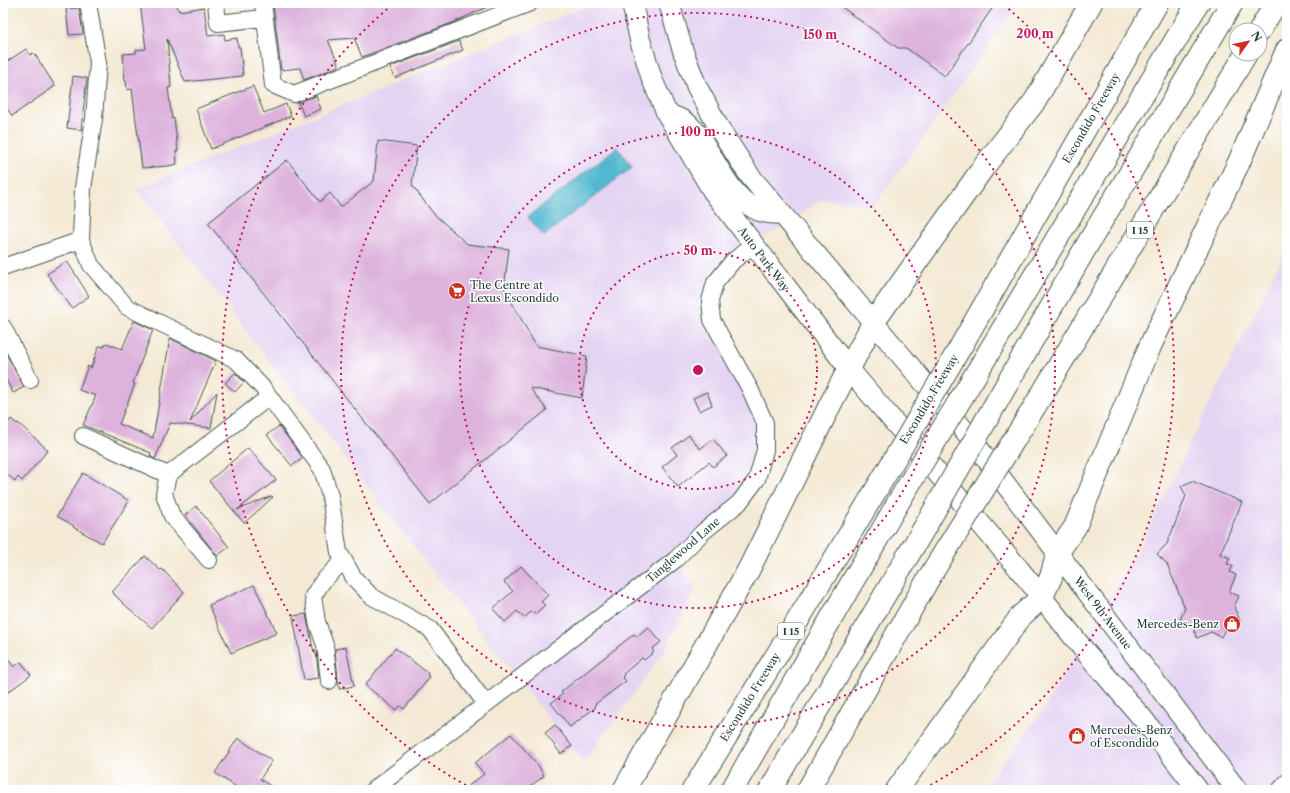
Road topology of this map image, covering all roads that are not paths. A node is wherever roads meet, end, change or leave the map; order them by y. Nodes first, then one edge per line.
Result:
1 (88, 3) edge
2 (216, 3) edge
3 (530, 3) edge
4 (632, 3) edge
5 (669, 3) edge
6 (1091, 3) edge
7 (1157, 3) edge
8 (1198, 3) edge
9 (1232, 3) edge
10 (1276, 3) edge
11 (264, 10) edge
12 (1265, 22) edge
13 (1287, 50) edge
14 (1241, 62) edge
15 (667, 114) junction
16 (782, 214) junction
17 (81, 240) junction
18 (753, 245) junction
19 (3, 266) edge
20 (874, 323) junction
21 (3, 327) edge
22 (849, 369) junction
23 (30, 380) dead end
24 (269, 397) junction
25 (83, 436) dead end
26 (168, 475) junction
27 (1058, 552) junction
28 (209, 560) dead end
29 (344, 560) junction
30 (1042, 597) junction
31 (329, 681) dead end
32 (486, 704) junction
33 (1287, 782) edge
34 (373, 790) edge
35 (624, 790) edge
36 (693, 790) edge
37 (732, 790) edge
38 (770, 790) edge
39 (808, 790) edge
40 (897, 790) edge
41 (1198, 790) edge
42 (1237, 790) edge
43 (1280, 790) edge

1 - 17 street
2 - 11 street
3 - 11 street
4 - 15 main road, Auto Park Way
5 - 16 main road
6 - 20 highway
7 - 36 highway, Escondido Freeway / I 15, bridge
8 - 37 highway, bridge
9 - 38 highway, bridge
10 - 12 highway
13 - 27 highway
14 - 39 highway, I 15, bridge
15 - 16 main road
15 - 18 main road, Auto Park Way
16 - 20 main road
17 - 19 street
17 - 24 street
18 - 22 main road, Auto Park Way
18 - 32 street, Tanglewood Lane
20 - 22 highway
20 - 27 main road, West 9th Avenue
21 - 23 street
22 - 30 main road, Auto Park Way
22 - 35 highway
24 - 26 street
24 - 29 street
25 - 26 street
26 - 28 street
27 - 30 highway
27 - 42 main road, West 9th Avenue
29 - 31 street
29 - 32 street
30 - 40 highway
30 - 41 main road
32 - 34 street, Tanglewood Lane
33 - 43 street

